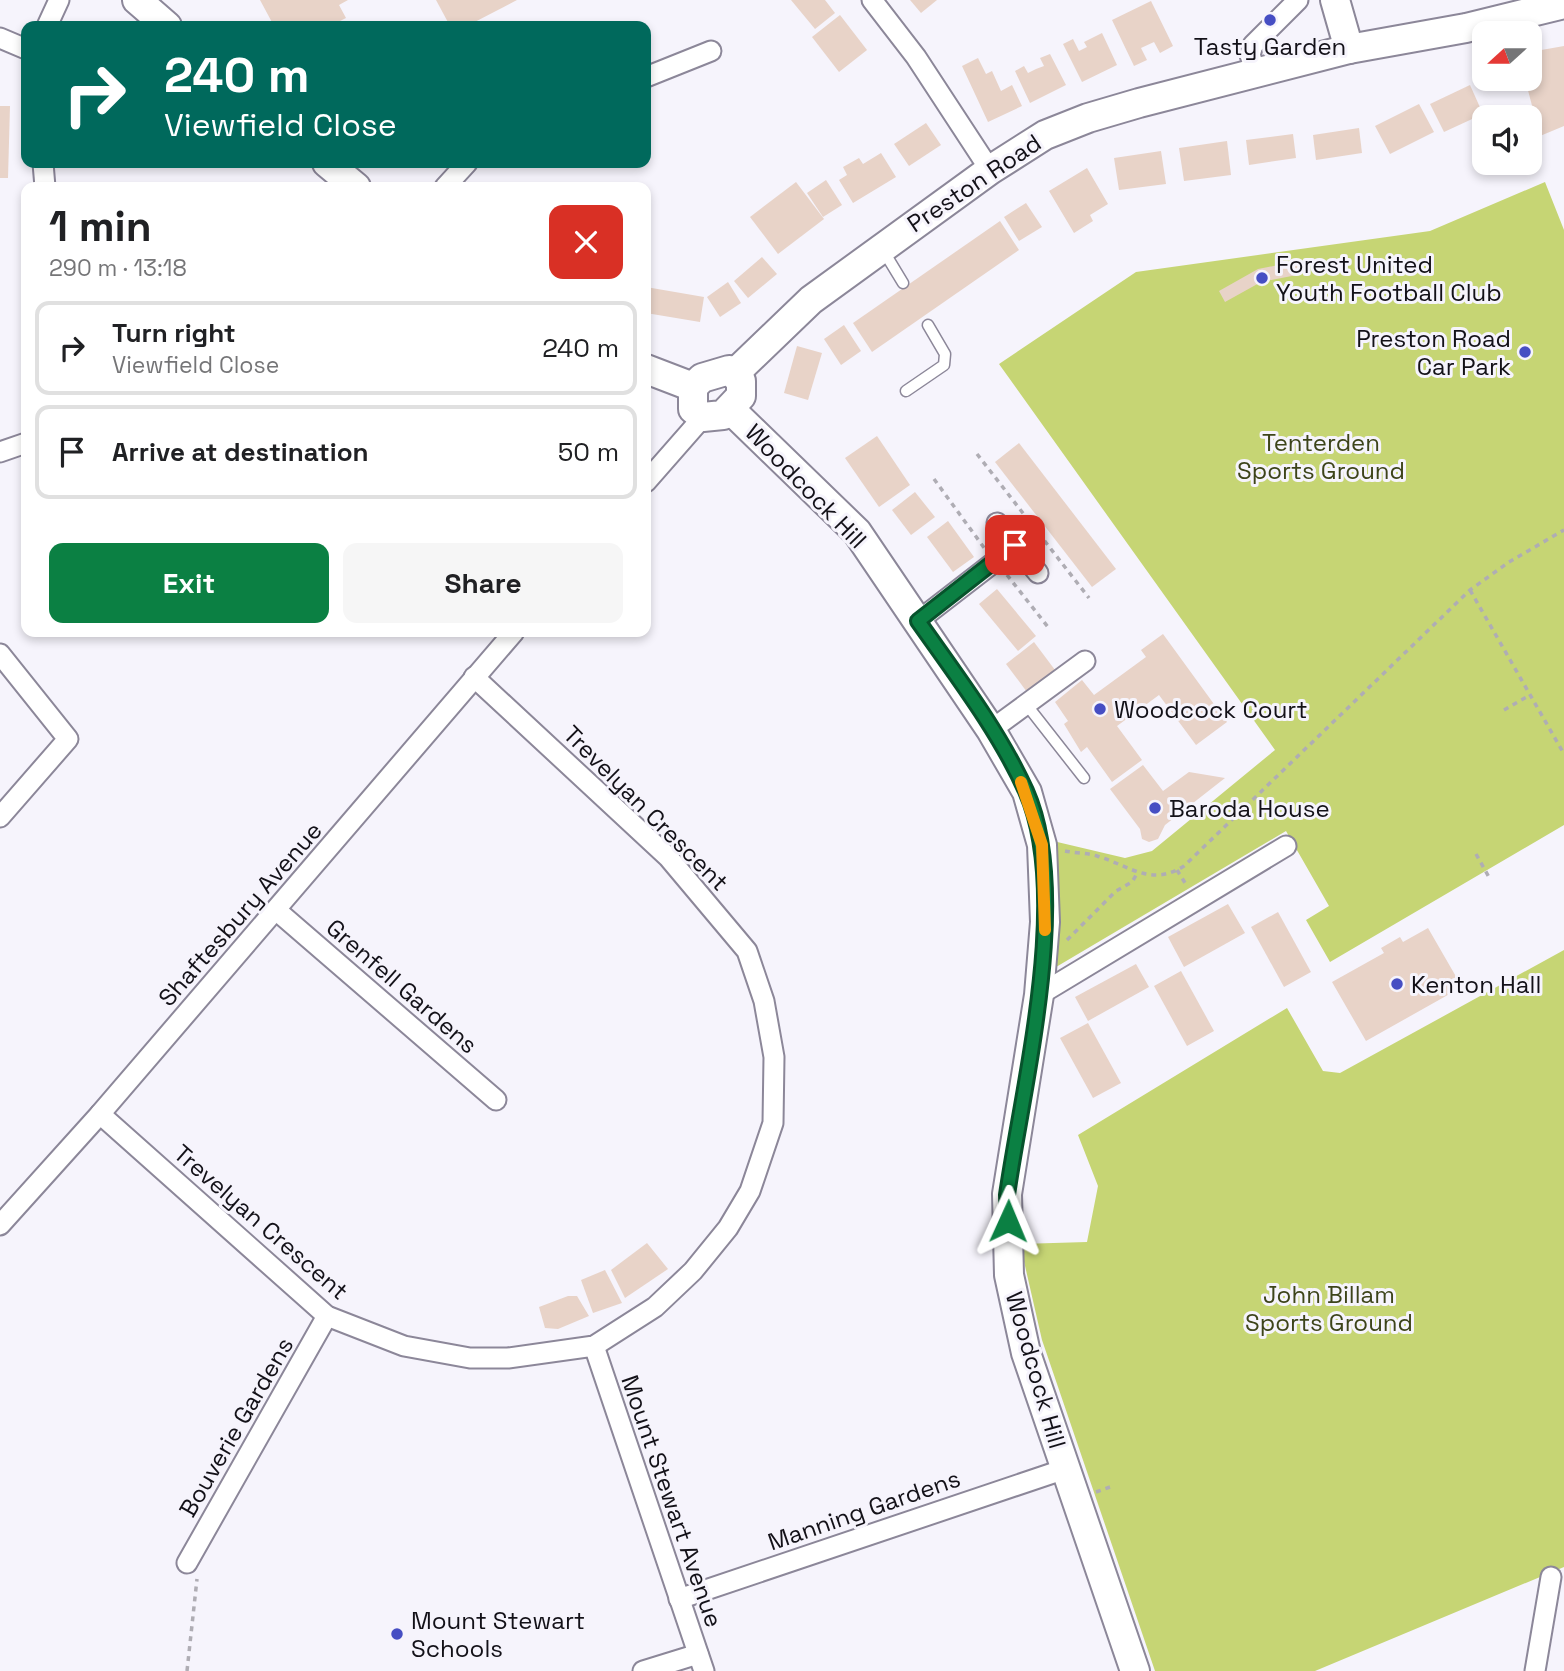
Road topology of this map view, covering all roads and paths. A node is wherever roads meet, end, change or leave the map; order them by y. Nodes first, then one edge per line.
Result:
1 (59, 0) edge
2 (137, 0) edge
3 (872, 0) edge
4 (1298, 0) edge
5 (1329, 2) edge
6 (1564, 4) edge
7 (49, 21) edge
8 (161, 21) edge
9 (0, 38) edge
10 (21, 47) edge
11 (1349, 50) junction
12 (710, 51) dead end
13 (651, 75) edge
14 (1257, 75) junction
15 (333, 168) edge
16 (462, 168) edge
17 (990, 170) junction
18 (350, 182) edge
19 (450, 182) edge
20 (881, 246) junction
21 (904, 284) dead end
22 (928, 325) dead end
23 (651, 371) edge
24 (735, 373) junction
25 (693, 387) junction
26 (906, 391) dead end
27 (731, 410) junction
28 (703, 417) junction
29 (21, 445) edge
30 (0, 452) edge
31 (977, 454) dead end
32 (651, 476) edge
33 (934, 479) dead end
34 (997, 523) dead end
35 (1564, 530) edge
36 (1015, 545) junction
37 (989, 555) dead end
38 (1002, 569) dead end
39 (1038, 573) dead end
40 (1470, 590) junction
41 (1089, 598) dead end
42 (918, 621) junction
43 (1048, 627) dead end
44 (510, 637) edge
45 (0, 654) edge
46 (1085, 661) dead end
47 (474, 677) junction
48 (1530, 695) junction
49 (1026, 704) junction
50 (1504, 710) dead end
51 (991, 730) junction
52 (1564, 754) edge
53 (1084, 778) dead end
54 (0, 817) edge
55 (1042, 845) junction
56 (1286, 846) dead end
57 (1476, 854) dead end
58 (1138, 872) junction
59 (1490, 878) dead end
60 (276, 910) junction
61 (1044, 955) junction
62 (1038, 995) junction
63 (496, 1100) dead end
64 (100, 1114) junction
65 (0, 1225) edge
66 (327, 1316) junction
67 (594, 1346) junction
68 (1065, 1468) junction
69 (187, 1563) joint
70 (1551, 1577) dead end
71 (680, 1598) junction
72 (701, 1662) edge
73 (187, 1671) edge
74 (643, 1671) edge
75 (1135, 1671) edge
76 (1535, 1671) edge

1 - 7 street
2 - 8 street
3 - 17 street
4 - 14 street
5 - 11 street
6 - 11 street, Preston Road
9 - 10 street
11 - 14 street, Preston Road
12 - 13 street
14 - 17 street, Preston Road
15 - 18 street
16 - 19 street
17 - 20 street, Preston Road
20 - 21 lane
20 - 24 street, Preston Road
22 - 26 lane
23 - 25 street
24 - 25 street
24 - 27 street
25 - 28 street
27 - 28 street
27 - 42 street, Woodcock Hill
28 - 32 street
29 - 30 street
31 - 41 path
33 - 37 path
34 - 36 street
35 - 40 path
36 - 39 street
36 - 42 street
38 - 43 path
40 - 48 path
40 - 58 path
42 - 51 street, Woodcock Hill
44 - 47 street, Shaftesbury Avenue
45 - 54 street
46 - 49 street
47 - 60 street, Shaftesbury Avenue
47 - 67 street, Trevelyan Crescent
48 - 50 path
48 - 52 path
49 - 51 street
49 - 53 lane
51 - 55 street, Woodcock Hill
55 - 58 path
55 - 61 street, Woodcock Hill
56 - 62 street
57 - 59 path
58 - 61 path
60 - 63 street, Grenfell Gardens
60 - 64 street, Shaftesbury Avenue
61 - 62 street, Woodcock Hill
62 - 68 street, Woodcock Hill
64 - 65 street, Shaftesbury Avenue
64 - 66 street, Trevelyan Crescent
66 - 67 street, Trevelyan Crescent
66 - 69 street, Bouverie Gardens
67 - 71 street, Mount Stewart Avenue
68 - 71 street, Manning Gardens
68 - 75 street, Woodcock Hill
69 - 73 path
70 - 76 street
71 - 72 street, Mount Stewart Avenue
72 - 74 street

